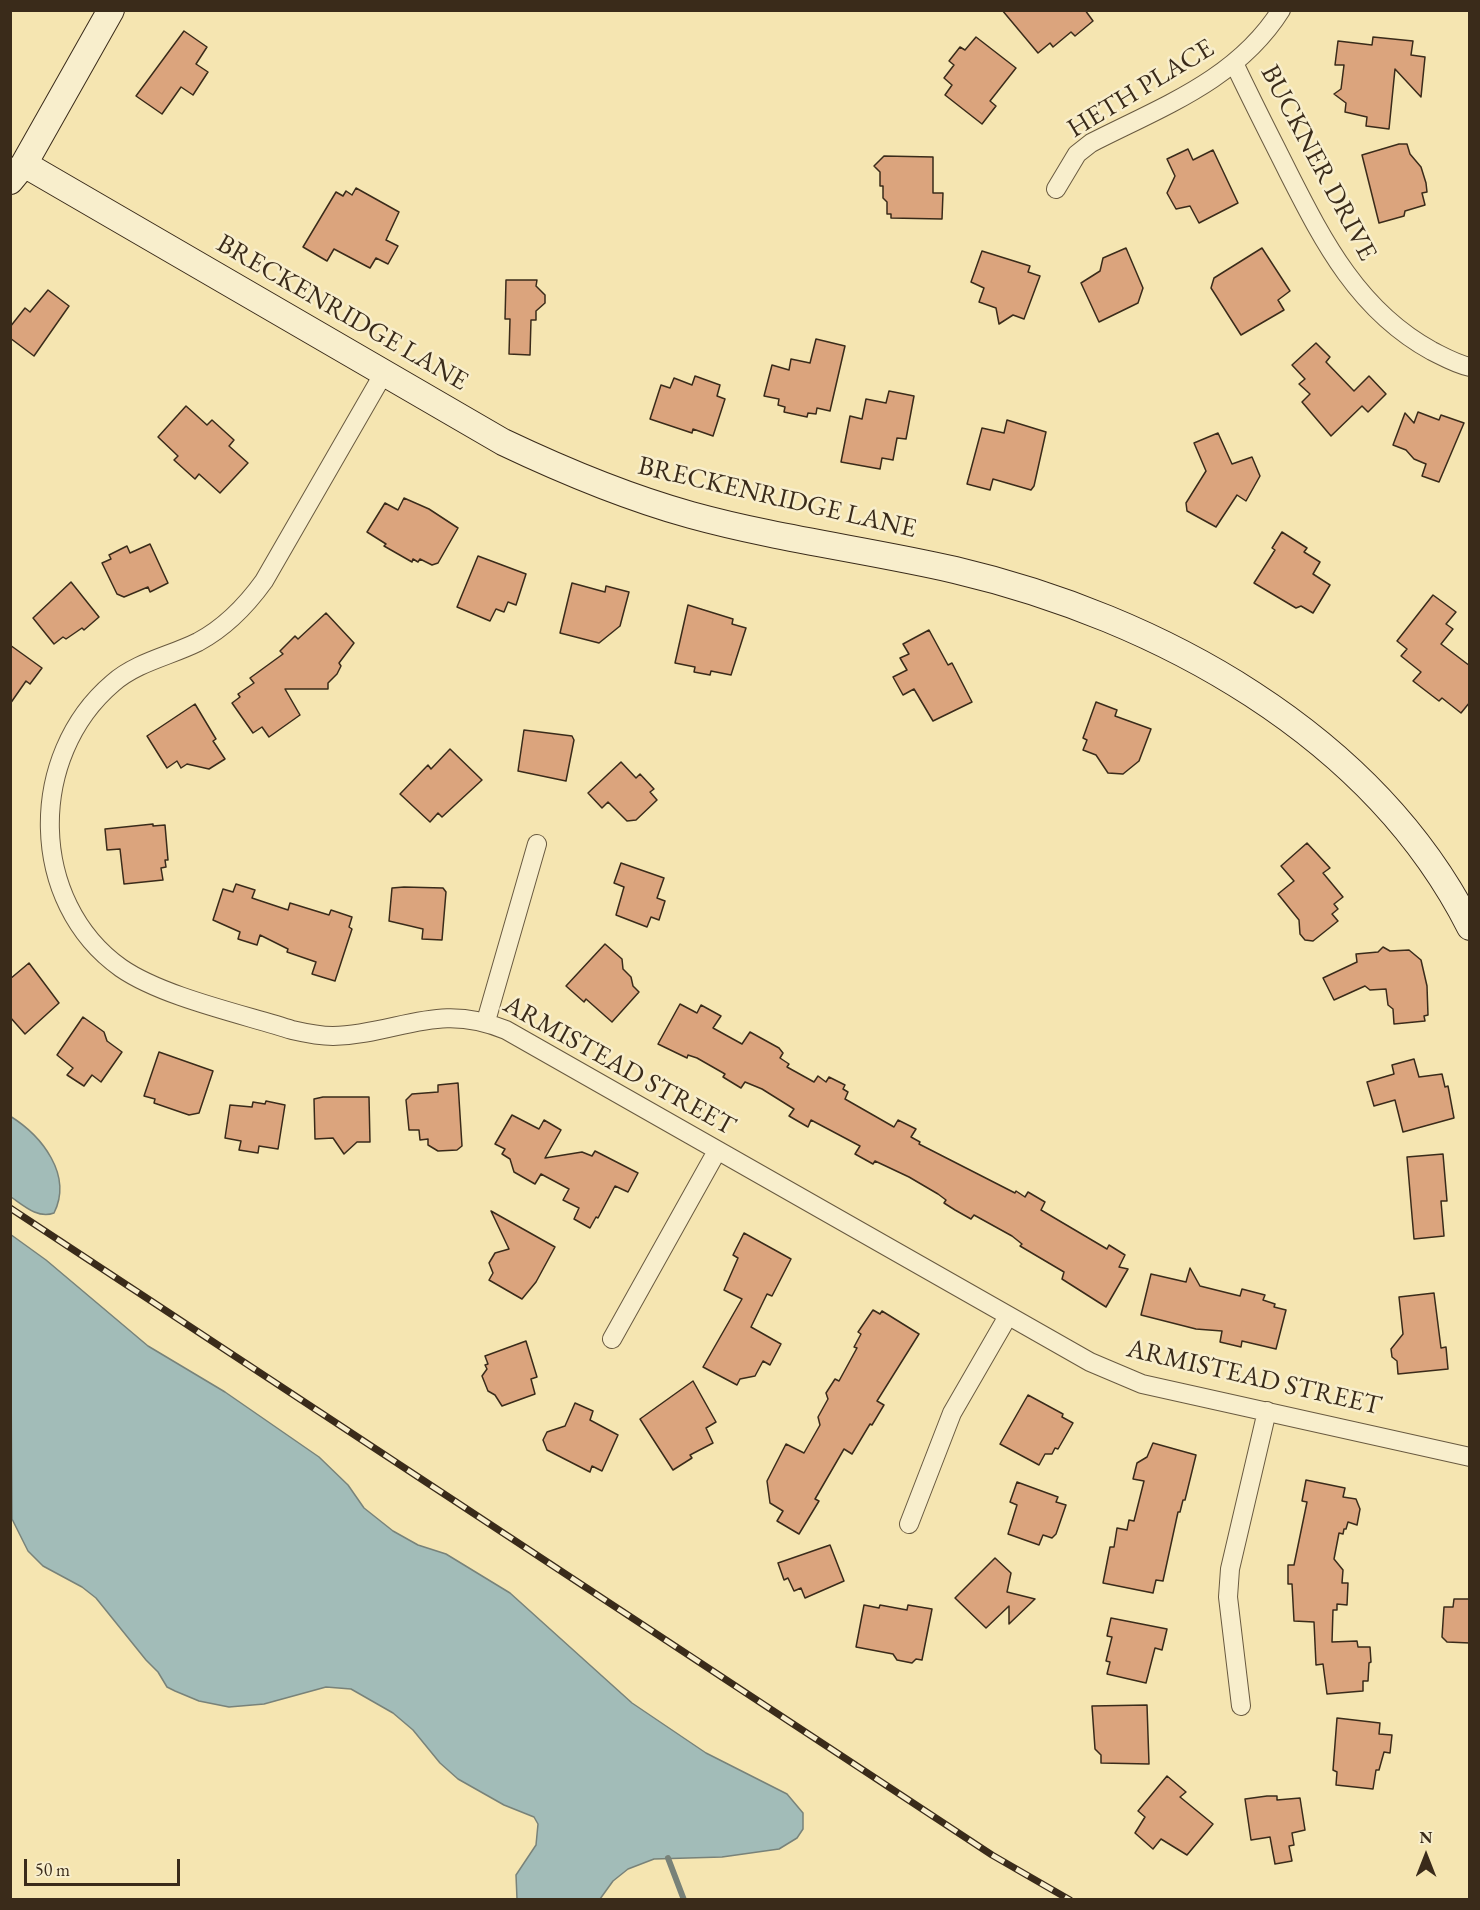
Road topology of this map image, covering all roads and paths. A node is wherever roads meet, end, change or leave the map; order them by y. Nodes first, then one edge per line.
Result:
1 (1281, 10) edge
2 (105, 12) edge
3 (1235, 65) junction
4 (17, 172) edge
5 (1056, 189) dead end
6 (1470, 367) edge
7 (385, 371) junction
8 (537, 844) dead end
9 (1470, 927) edge
10 (486, 1021) junction
11 (717, 1151) junction
12 (1008, 1316) junction
13 (612, 1339) dead end
14 (1267, 1411) junction
15 (1470, 1457) edge
16 (909, 1524) dead end
17 (1240, 1706) dead end

1 - 3 street, HETH PLACE
2 - 4 street
3 - 5 street, HETH PLACE
3 - 6 street, BUCKNER DRIVE
4 - 7 street, BRECKENRIDGE LANE
7 - 9 street, BRECKENRIDGE LANE
7 - 10 street, ARMISTEAD STREET
8 - 10 street
10 - 11 street, ARMISTEAD STREET
11 - 12 street, ARMISTEAD STREET
11 - 13 street
12 - 14 street, ARMISTEAD STREET
12 - 16 street
14 - 15 street, ARMISTEAD STREET
14 - 17 street

